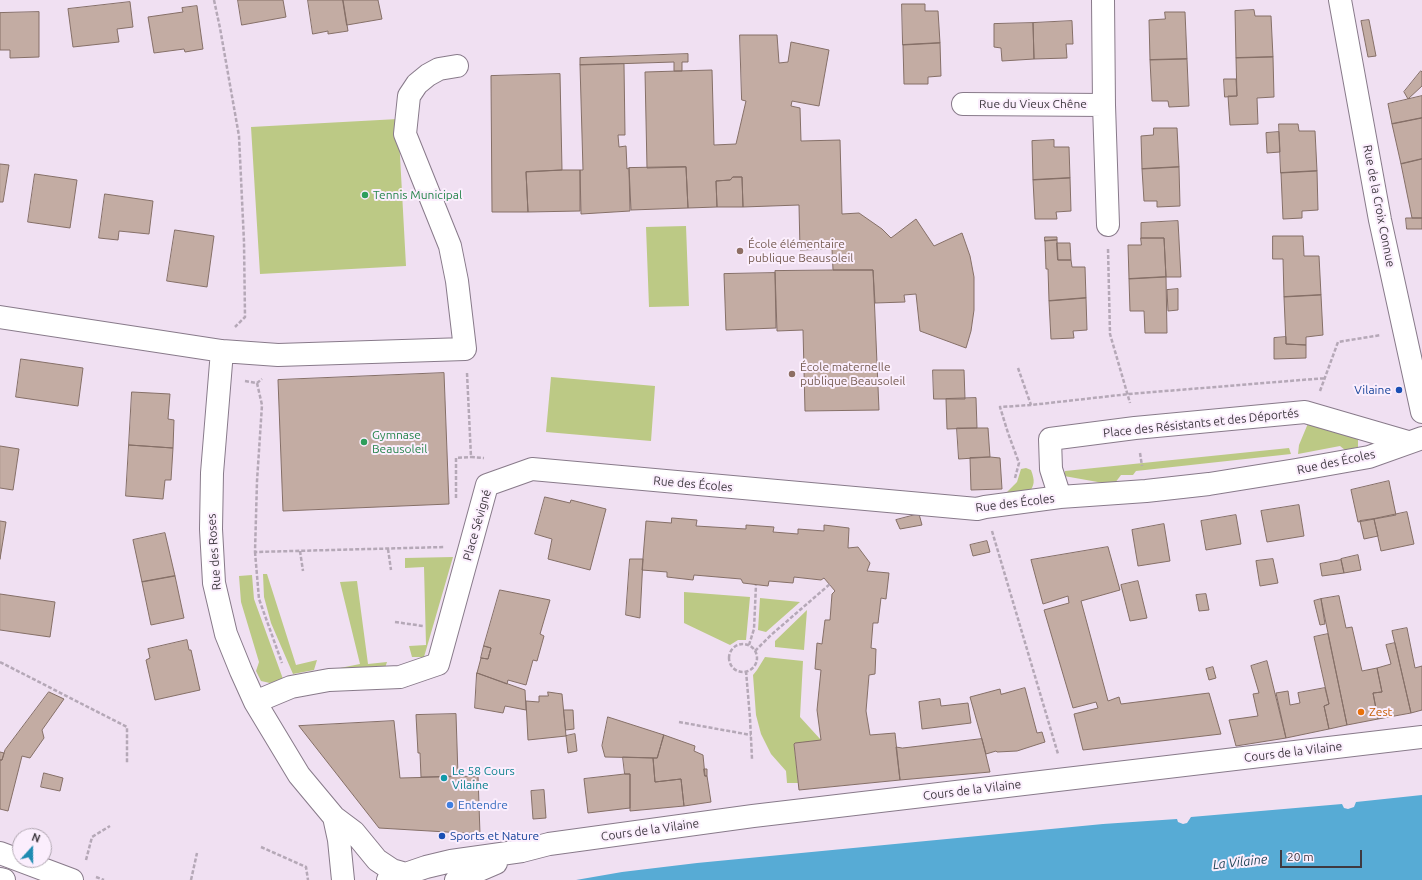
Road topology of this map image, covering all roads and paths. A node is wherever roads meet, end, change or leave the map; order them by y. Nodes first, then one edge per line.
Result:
1 (214, 0) edge
2 (1103, 0) edge
3 (1340, 0) edge
4 (457, 66) dead end
5 (963, 104) dead end
6 (1104, 105) junction
7 (1108, 224) joint
8 (0, 317) edge
9 (245, 317) dead end
10 (1110, 334) dead end
11 (1385, 334) dead end
12 (465, 349) junction
13 (222, 351) junction
14 (1018, 368) dead end
15 (257, 384) dead end
16 (1031, 405) dead end
17 (1422, 412) edge
18 (1311, 414) junction
19 (1415, 440) edge
20 (471, 457) junction
21 (485, 458) dead end
22 (532, 469) joint
23 (1060, 497) junction
24 (456, 502) dead end
25 (449, 547) dead end
26 (388, 549) junction
27 (300, 551) junction
28 (255, 552) junction
29 (391, 570) dead end
30 (303, 571) dead end
31 (756, 584) dead end
32 (830, 584) dead end
33 (749, 645) junction
34 (755, 651) junction
35 (0, 662) edge
36 (746, 672) junction
37 (291, 687) junction
38 (255, 702) junction
39 (679, 722) dead end
40 (752, 735) junction
41 (1422, 736) edge
42 (752, 759) dead end
43 (127, 763) dead end
44 (334, 817) junction
45 (110, 826) dead end
46 (261, 847) dead end
47 (522, 851) junction
48 (0, 854) edge
49 (197, 854) dead end
50 (376, 870) edge
51 (82, 873) edge
52 (397, 877) edge
53 (0, 879) edge
54 (4, 880) edge
55 (104, 880) edge
56 (191, 880) edge
57 (308, 880) edge
58 (343, 880) edge
59 (456, 880) edge

1 - 9 path
2 - 6 street, Rue du Vieux Chêne
3 - 17 street, Rue de la Croix Connue
4 - 12 street
5 - 6 street, Rue du Vieux Chêne
6 - 7 street, Rue du Vieux Chêne
7 - 10 path
8 - 13 street
11 - 18 path
12 - 13 street
12 - 20 path
13 - 38 street, Rue des Roses
14 - 16 path
15 - 28 path
18 - 19 street, Place des Résistants et des Déportés
18 - 23 street, Place des Résistants et des Déportés
19 - 23 street, Rue des Écoles
20 - 21 path
20 - 24 path
22 - 23 street, Rue des Écoles
22 - 37 street, Place Sévigné
25 - 26 path
26 - 27 path
26 - 29 path
27 - 28 path
27 - 30 path
28 - 37 path
31 - 33 path
32 - 34 path
33 - 34 path
33 - 36 path
34 - 36 path
35 - 43 path
36 - 40 path
37 - 38 street, Place Sévigné
38 - 44 street, Rue des Roses
39 - 40 path
40 - 42 path
41 - 47 street, Cours de la Vilaine
44 - 50 street, Rue des Roses
44 - 58 street, Rue des Roses
45 - 51 path
46 - 57 path
47 - 52 street, Cours de la Vilaine
47 - 59 street, Cours de la Vilaine
48 - 51 street
49 - 56 path
50 - 52 street, Rue des Roses
51 - 55 path
53 - 54 street

